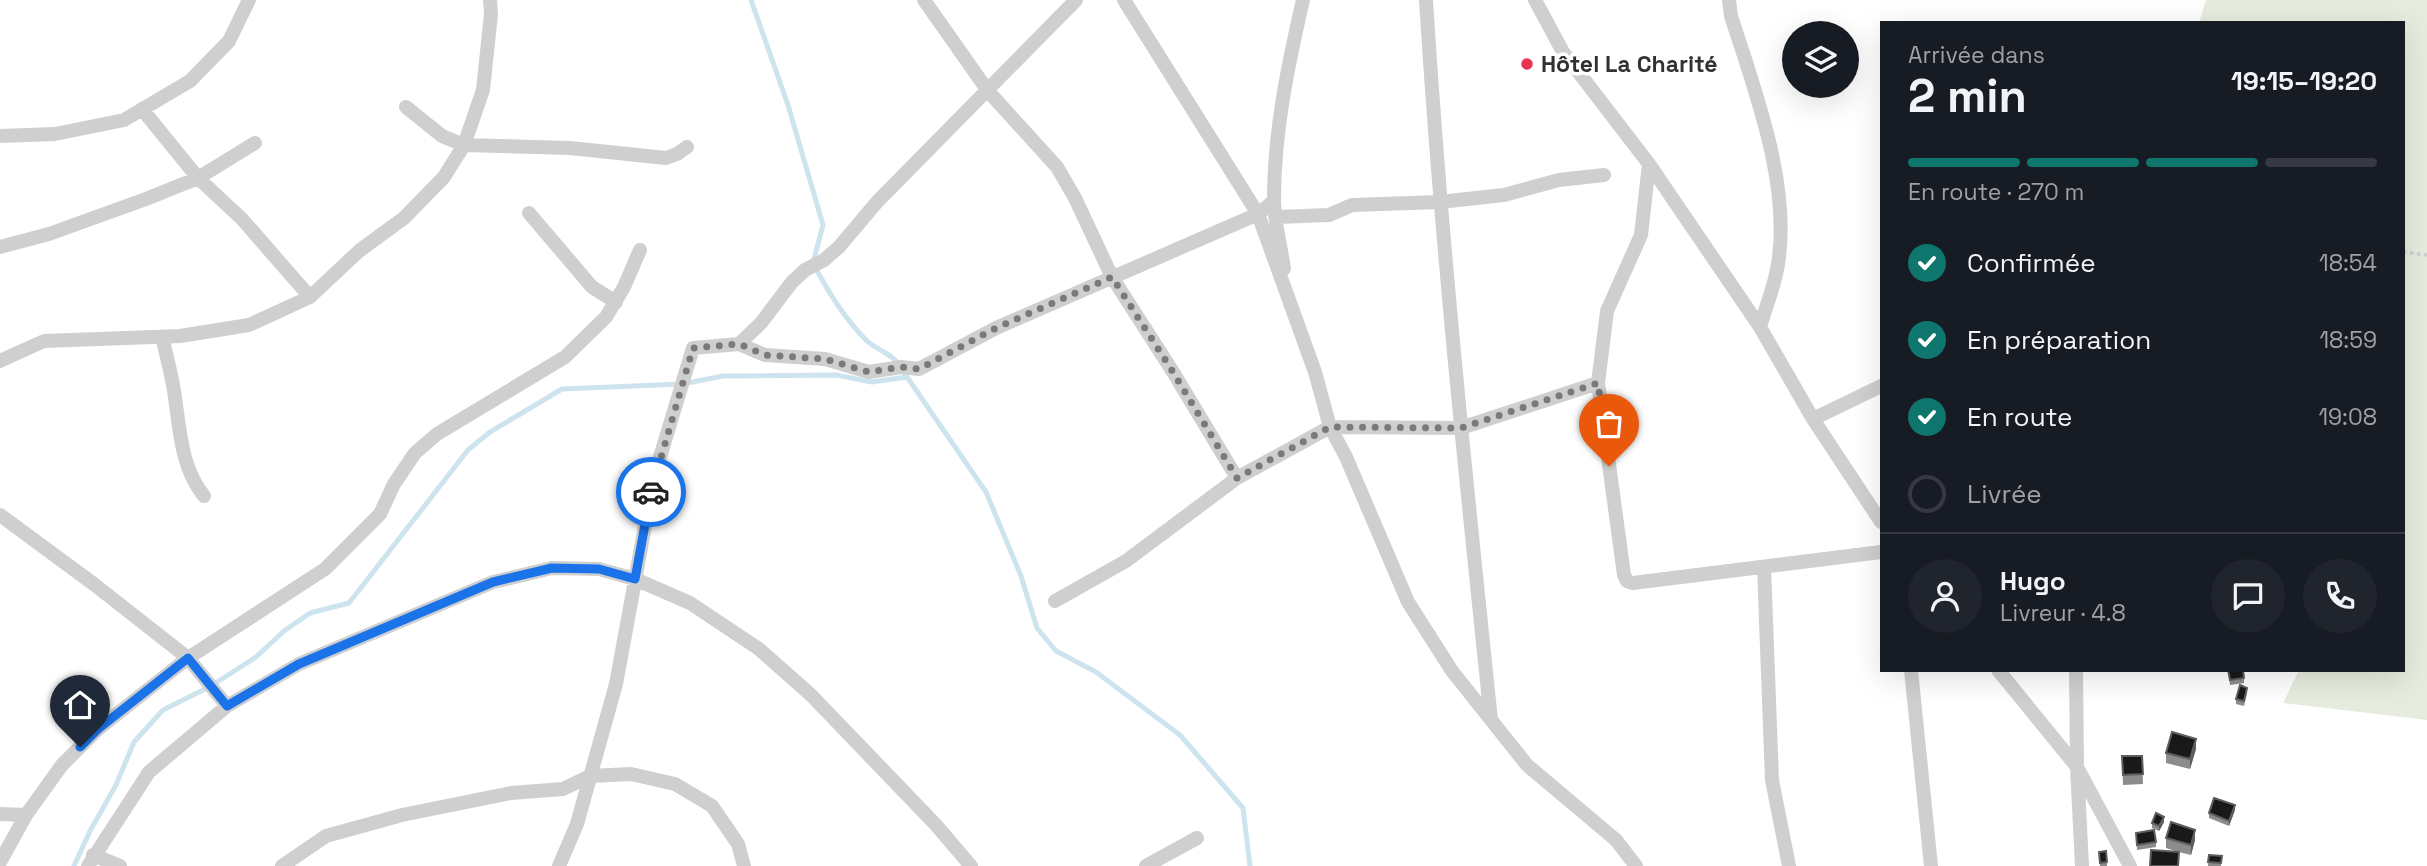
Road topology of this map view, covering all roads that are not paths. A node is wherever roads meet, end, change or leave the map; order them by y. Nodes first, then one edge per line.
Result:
1 (249, 0) edge
2 (490, 0) edge
3 (924, 0) edge
4 (1076, 0) edge
5 (1124, 0) edge
6 (1426, 0) edge
7 (1535, 0) edge
8 (1729, 0) edge
9 (1300, 3) edge
10 (988, 91) junction
11 (407, 107) dead end
12 (142, 110) junction
13 (0, 136) edge
14 (255, 143) dead end
15 (464, 145) junction
16 (687, 147) dead end
17 (1649, 164) junction
18 (1604, 175) dead end
19 (198, 178) junction
20 (1274, 201) junction
21 (1440, 202) junction
22 (529, 213) dead end
23 (1258, 214) junction
24 (1277, 217) junction
25 (0, 247) edge
26 (640, 250) dead end
27 (1112, 277) junction
28 (1287, 295) junction
29 (310, 297) junction
30 (616, 302) junction
31 (1760, 327) junction
32 (162, 337) junction
33 (739, 344) junction
34 (0, 361) edge
35 (1598, 383) junction
36 (1880, 386) edge
37 (1813, 419) junction
38 (1330, 427) junction
39 (1461, 428) junction
40 (1237, 478) junction
41 (204, 496) dead end
42 (0, 515) edge
43 (1880, 520) edge
44 (1880, 552) edge
45 (1764, 568) junction
46 (635, 579) junction
47 (1055, 601) dead end
48 (188, 658) junction
49 (1911, 672) edge
50 (2000, 672) edge
51 (2076, 672) edge
52 (227, 706) junction
53 (1491, 721) junction
54 (2077, 767) junction
55 (590, 776) junction
56 (0, 814) edge
57 (26, 815) junction
58 (1197, 838) dead end
59 (91, 860) edge
60 (0, 862) edge
61 (120, 866) edge
62 (282, 866) edge
63 (559, 866) edge
64 (744, 866) edge
65 (971, 866) edge
66 (1146, 866) edge
67 (1636, 866) edge
68 (1789, 866) edge
69 (1931, 866) edge
70 (2082, 866) edge
71 (2130, 866) edge

1 - 12 street
2 - 15 street
3 - 10 street
4 - 10 street
5 - 23 street
6 - 21 street
7 - 17 street
8 - 31 street
9 - 20 street
10 - 27 street
10 - 33 street
11 - 15 street
12 - 13 street
12 - 19 street
14 - 19 street
15 - 16 street
15 - 29 street
17 - 31 street
17 - 35 street
18 - 21 street
19 - 25 street
19 - 29 street
20 - 23 street
20 - 24 street
21 - 24 street
21 - 39 street
22 - 30 street
23 - 27 street
23 - 28 street
24 - 28 street
26 - 30 street
27 - 33 street
27 - 40 street
28 - 38 street
29 - 32 street
30 - 48 street
31 - 37 street
32 - 34 street
32 - 41 street
33 - 46 street
35 - 39 street
35 - 45 street
36 - 37 street
37 - 43 street
38 - 39 street
38 - 40 street
38 - 53 street
39 - 53 street
40 - 47 street
42 - 48 street
44 - 45 street
45 - 68 street
46 - 52 street
46 - 55 street
46 - 65 street
48 - 52 street
48 - 57 street
49 - 69 street
50 - 54 street
51 - 54 street
52 - 59 street
53 - 67 street
54 - 70 street
54 - 71 street
55 - 62 street
55 - 63 street
55 - 64 street
56 - 57 street
57 - 60 street
58 - 66 street
59 - 61 street

